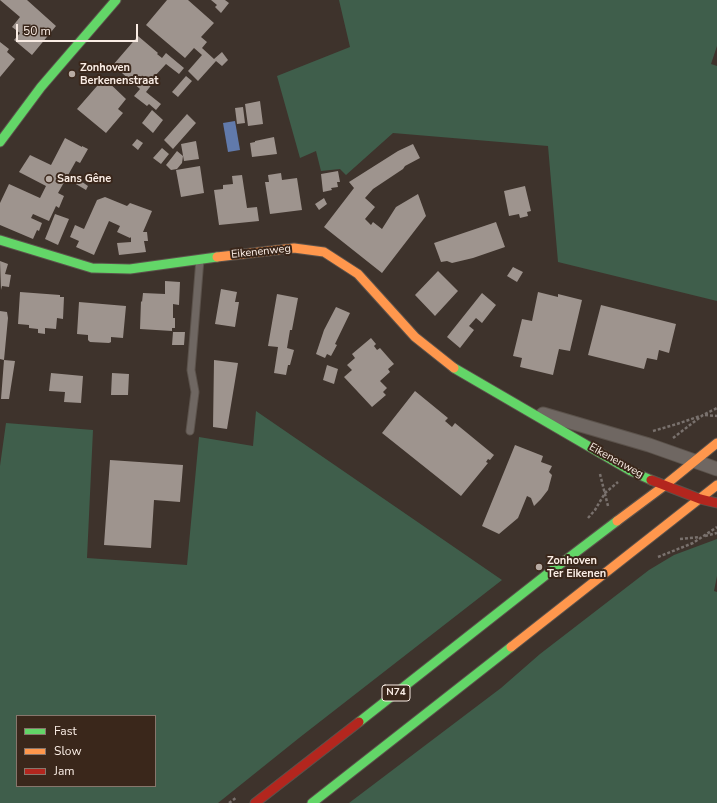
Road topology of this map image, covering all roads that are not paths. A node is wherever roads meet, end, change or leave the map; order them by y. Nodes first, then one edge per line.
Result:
1 (116, 0) edge
2 (0, 142) edge
3 (0, 240) edge
4 (200, 259) junction
5 (520, 407) junction
6 (190, 431) dead end
7 (717, 443) edge
8 (693, 461) junction
9 (717, 469) edge
10 (664, 486) junction
11 (717, 486) edge
12 (700, 499) junction
13 (717, 503) edge
14 (255, 803) edge
15 (312, 803) edge

1 - 2 main road
3 - 4 main road, Eikenenweg
4 - 5 main road, Eikenenweg
4 - 6 lane
5 - 8 street, Eikenenweg
5 - 10 main road, Eikenenweg
7 - 8 main road, N74
8 - 9 street, Eikenenweg
8 - 10 main road, N74
10 - 12 main road, Eikenenweg
10 - 14 main road, N74
11 - 12 main road
12 - 13 main road, Eikenenweg
12 - 15 main road

